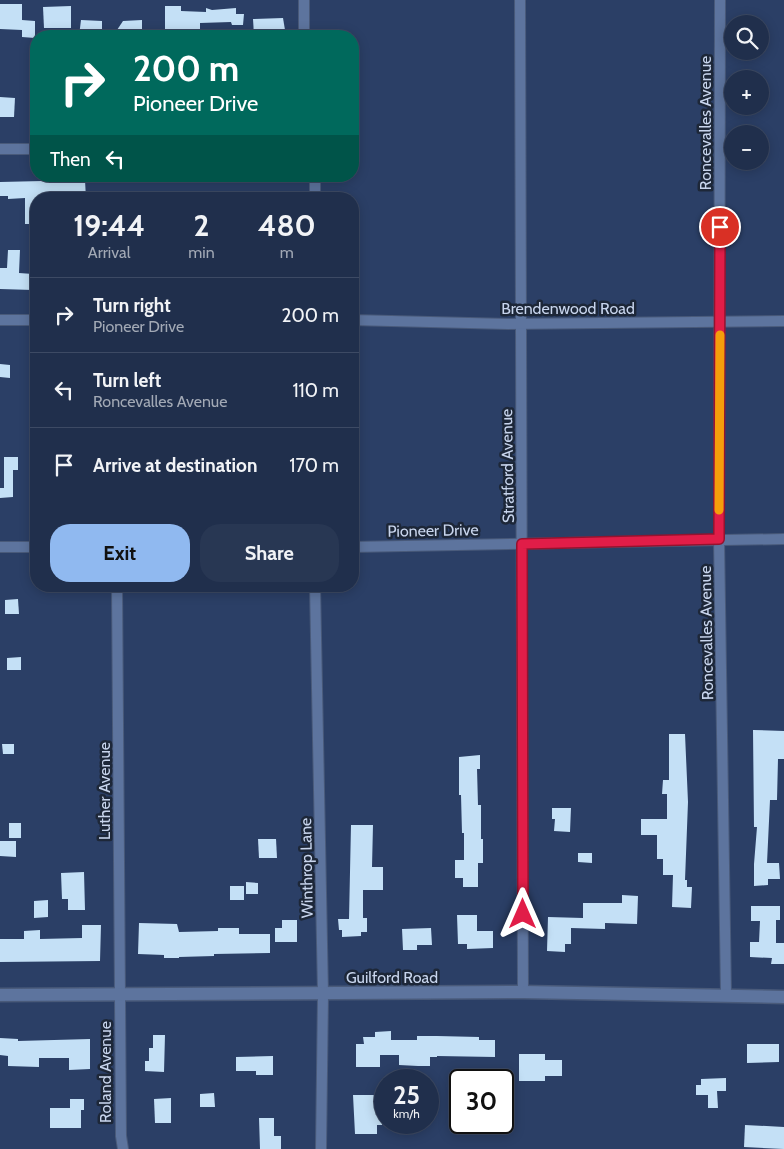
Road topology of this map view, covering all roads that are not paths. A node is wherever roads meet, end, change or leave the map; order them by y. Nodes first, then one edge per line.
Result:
1 (304, 0) edge
2 (520, 0) edge
3 (720, 0) edge
4 (304, 30) edge
5 (30, 148) edge
6 (0, 149) edge
7 (0, 320) edge
8 (30, 320) edge
9 (359, 320) edge
10 (784, 321) edge
11 (720, 322) junction
12 (520, 324) junction
13 (784, 538) edge
14 (719, 539) junction
15 (522, 544) junction
16 (0, 547) edge
17 (30, 547) edge
18 (359, 547) edge
19 (117, 592) edge
20 (316, 592) edge
21 (523, 992) junction
22 (323, 994) junction
23 (0, 995) edge
24 (120, 995) junction
25 (726, 995) junction
26 (784, 997) edge
27 (123, 1149) edge
28 (321, 1149) edge

1 - 4 street
2 - 12 street, Stratford Avenue
3 - 11 street, Roncevalles Avenue
5 - 6 street
7 - 8 street
9 - 12 street, Brendenwood Road
10 - 11 street, Brendenwood Road
11 - 12 street, Brendenwood Road
11 - 14 street, Roncevalles Avenue
12 - 15 street, Stratford Avenue
13 - 14 street, Pioneer Drive
14 - 15 street, Pioneer Drive
14 - 25 street, Roncevalles Avenue
15 - 18 street, Pioneer Drive
15 - 21 street, Stratford Avenue
16 - 17 street
19 - 24 street, Luther Avenue
20 - 22 street, Winthrop Lane
21 - 22 street, Guilford Road
21 - 25 street, Guilford Road
22 - 24 street, Guilford Road
22 - 28 street, Winthrop Lane
23 - 24 street, Guilford Road
24 - 27 street, Roland Avenue
25 - 26 street, Guilford Road

